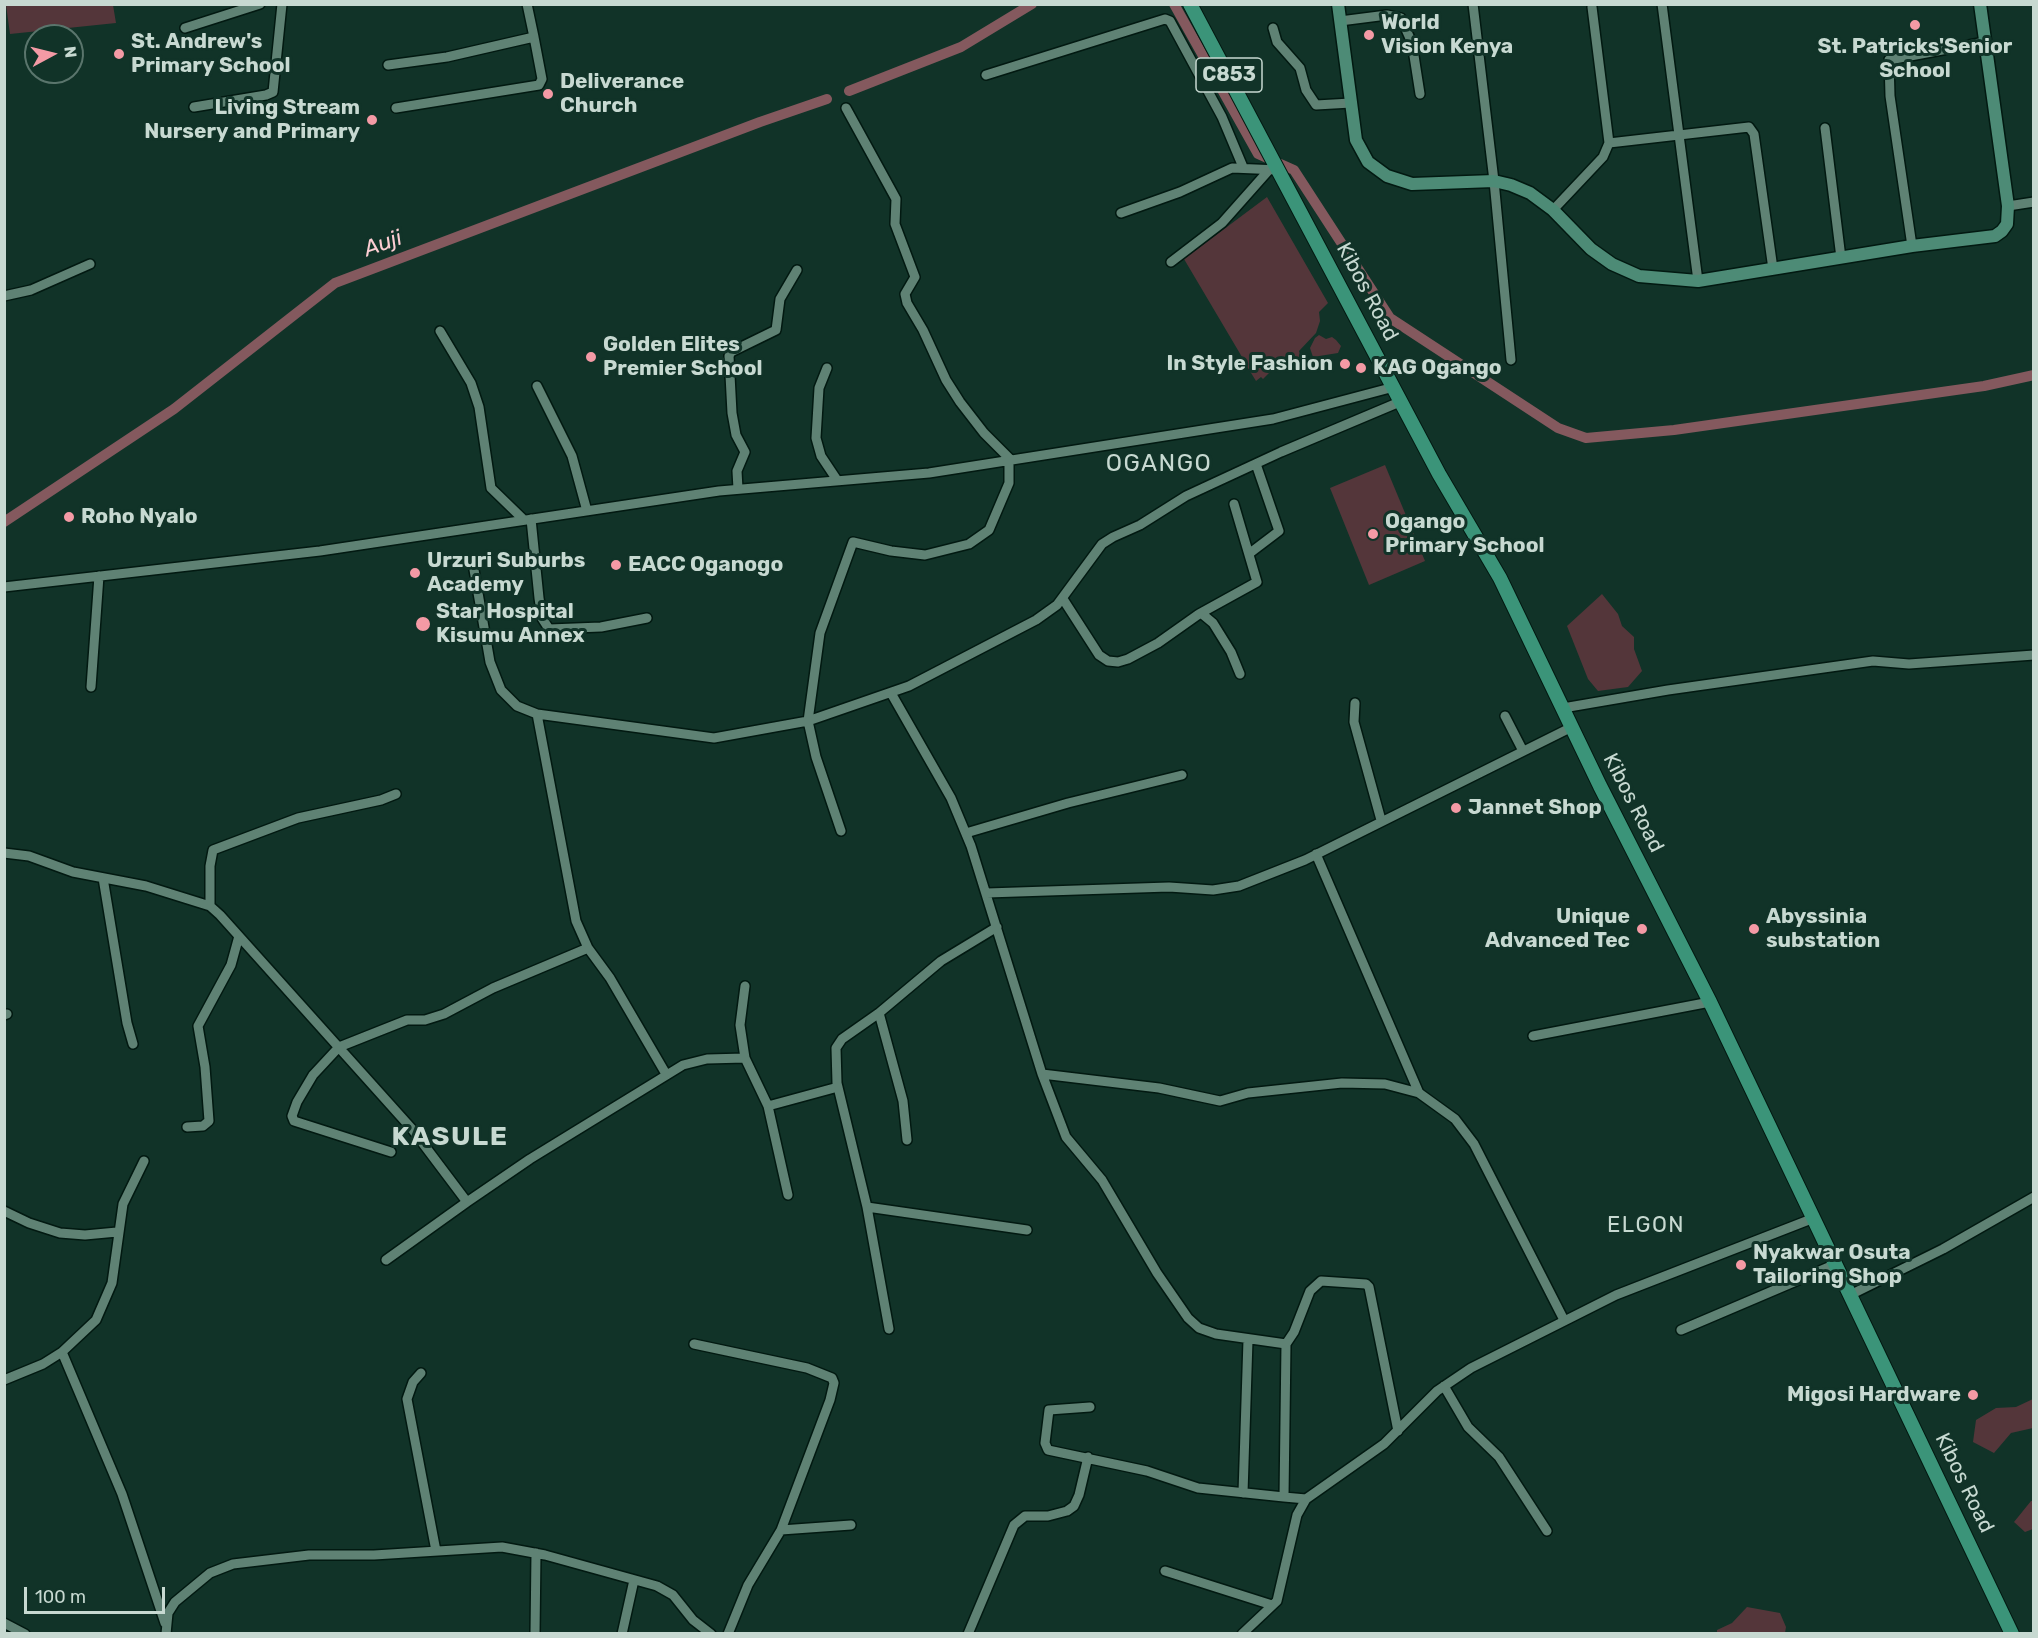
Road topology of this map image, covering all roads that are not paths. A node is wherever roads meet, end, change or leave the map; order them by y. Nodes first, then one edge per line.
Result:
1 (260, 4) edge
2 (282, 4) edge
3 (527, 4) edge
4 (1190, 4) edge
5 (1338, 4) edge
6 (1473, 4) edge
7 (1662, 4) edge
8 (1980, 4) edge
9 (1592, 7) dead end
10 (1340, 21) junction
11 (185, 28) dead end
12 (1273, 28) dead end
13 (534, 37) junction
14 (1985, 42) junction
15 (388, 65) dead end
16 (986, 75) dead end
17 (1420, 94) dead end
18 (1351, 103) junction
19 (194, 107) dead end
20 (396, 108) dead end
21 (846, 108) dead end
22 (1825, 128) dead end
23 (1679, 134) junction
24 (1609, 143) junction
25 (1243, 167) junction
26 (1276, 170) junction
27 (1494, 181) junction
28 (2034, 202) edge
29 (2008, 206) junction
30 (1553, 210) junction
31 (1121, 213) dead end
32 (1912, 246) junction
33 (1841, 258) junction
34 (1171, 262) dead end
35 (90, 264) dead end
36 (1773, 269) junction
37 (797, 270) dead end
38 (1698, 281) junction
39 (4, 296) edge
40 (440, 331) dead end
41 (1511, 360) dead end
42 (826, 368) dead end
43 (537, 386) dead end
44 (1394, 387) junction
45 (1402, 402) junction
46 (1009, 458) junction
47 (1256, 464) junction
48 (837, 480) junction
49 (738, 489) junction
50 (1234, 504) dead end
51 (587, 511) junction
52 (528, 519) junction
53 (1250, 553) junction
54 (473, 564) dead end
55 (99, 576) junction
56 (4, 587) edge
57 (1063, 599) junction
58 (1201, 613) junction
59 (647, 618) dead end
60 (2034, 655) edge
61 (1240, 674) dead end
62 (91, 687) dead end
63 (891, 693) junction
64 (1355, 704) dead end
65 (1563, 708) junction
66 (537, 714) junction
67 (1505, 716) dead end
68 (808, 721) junction
69 (1572, 727) junction
70 (1523, 751) junction
71 (1182, 775) dead end
72 (396, 794) dead end
73 (1381, 820) junction
74 (842, 831) dead end
75 (966, 833) junction
76 (4, 853) edge
77 (1316, 854) junction
78 (103, 878) junction
79 (987, 893) junction
80 (210, 906) junction
81 (997, 927) junction
82 (239, 936) junction
83 (588, 948) junction
84 (745, 987) dead end
85 (1710, 1002) junction
86 (879, 1013) junction
87 (1533, 1036) dead end
88 (133, 1044) dead end
89 (339, 1047) junction
90 (745, 1058) junction
91 (666, 1074) junction
92 (1042, 1074) junction
93 (838, 1087) junction
94 (1419, 1093) junction
95 (768, 1106) junction
96 (187, 1127) dead end
97 (907, 1140) dead end
98 (391, 1152) dead end
99 (144, 1161) dead end
100 (788, 1195) dead end
101 (2034, 1197) edge
102 (467, 1202) junction
103 (2034, 1204) edge
104 (2021, 1206) junction
105 (867, 1207) junction
106 (4, 1211) edge
107 (1814, 1218) junction
108 (1027, 1230) dead end
109 (117, 1232) junction
110 (386, 1260) dead end
111 (1836, 1264) junction
112 (1850, 1295) junction
113 (1564, 1320) junction
114 (889, 1329) dead end
115 (1681, 1330) dead end
116 (1248, 1340) junction
117 (694, 1344) dead end
118 (1286, 1344) junction
119 (62, 1353) junction
120 (421, 1373) dead end
121 (4, 1380) edge
122 (1444, 1386) junction
123 (1090, 1407) dead end
124 (1398, 1431) junction
125 (1088, 1457) junction
126 (1243, 1493) junction
127 (1284, 1497) junction
128 (1306, 1499) junction
129 (850, 1525) dead end
130 (781, 1530) junction
131 (1547, 1531) dead end
132 (435, 1551) junction
133 (536, 1553) junction
134 (1165, 1571) dead end
135 (634, 1580) junction
136 (1272, 1605) junction
137 (4, 1623) edge
138 (166, 1628) edge
139 (25, 1634) edge
140 (535, 1634) edge
141 (622, 1634) edge
142 (711, 1634) edge
143 (728, 1634) edge
144 (968, 1634) edge
145 (1242, 1634) edge
146 (2012, 1634) edge

1 - 11 street
2 - 19 street
3 - 13 street
4 - 26 main road, Kibos Road / C853
5 - 10 street
6 - 27 street
7 - 23 street
8 - 14 street
9 - 24 street
10 - 17 street
10 - 18 street
12 - 18 street
13 - 15 street
13 - 20 street
14 - 29 street
14 - 32 street
16 - 25 street
18 - 27 street
21 - 46 street
22 - 33 street
23 - 24 street
23 - 36 street
23 - 38 street
24 - 30 street
25 - 26 street
25 - 31 street
26 - 34 street
26 - 44 main road, Kibos Road / C853
27 - 30 street
27 - 41 street
28 - 29 street
29 - 32 street
30 - 38 street
32 - 33 street
33 - 36 street
35 - 39 street
36 - 38 street
37 - 49 street
40 - 52 street
42 - 48 street
43 - 51 street
44 - 45 main road, Kibos Road / C853
44 - 46 street
45 - 47 street
45 - 65 main road, Kibos Road / C853
46 - 48 street
46 - 68 street
47 - 53 street
47 - 57 street
48 - 49 street
49 - 51 street
50 - 53 street
51 - 52 street
52 - 55 street
52 - 59 street
53 - 58 street
54 - 66 street
55 - 56 street
55 - 62 street
57 - 58 street
57 - 63 street
58 - 61 street
60 - 65 street
63 - 68 street
63 - 75 street
64 - 73 street
65 - 69 main road, Kibos Road / C853
66 - 68 street
66 - 83 street
67 - 70 street
68 - 74 street
69 - 70 street
69 - 85 main road, Kibos Road / C853
70 - 73 street
71 - 75 street
72 - 80 street
73 - 77 street
75 - 79 street
76 - 78 street
77 - 79 street
77 - 94 street
78 - 80 street
78 - 88 street
79 - 81 street
80 - 82 street
81 - 86 street
81 - 92 street
82 - 89 street
82 - 96 street
83 - 89 street
83 - 91 street
84 - 90 street
85 - 87 street
85 - 107 main road, Kibos Road / C853
86 - 93 street
86 - 97 street
89 - 98 street
89 - 102 street
90 - 91 street
90 - 95 street
91 - 102 street
92 - 94 street
92 - 116 street
93 - 95 street
93 - 105 street
94 - 113 street
95 - 100 street
99 - 109 street
101 - 104 street
102 - 110 street
103 - 104 street
104 - 112 street
105 - 108 street
105 - 114 street
106 - 109 street
107 - 111 main road, Kibos Road / C853
107 - 113 street
109 - 119 street
111 - 112 main road, Kibos Road / C853
111 - 115 street
112 - 146 main road, Kibos Road / C853
113 - 122 street
116 - 118 street
116 - 126 street
117 - 130 street
118 - 124 street
118 - 127 street
119 - 121 street
119 - 138 street
120 - 132 street
122 - 124 street
122 - 131 street
123 - 125 street
124 - 128 street
125 - 126 street
125 - 144 street
126 - 127 street
127 - 128 street
128 - 136 street
129 - 130 street
130 - 143 street
132 - 133 street
132 - 138 street
133 - 135 street
133 - 140 street
134 - 136 street
135 - 141 street
135 - 142 street
136 - 145 street
137 - 139 street

